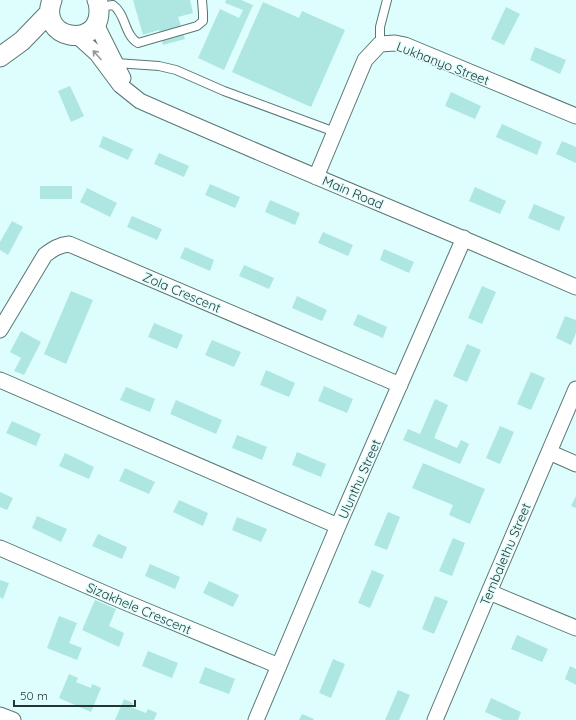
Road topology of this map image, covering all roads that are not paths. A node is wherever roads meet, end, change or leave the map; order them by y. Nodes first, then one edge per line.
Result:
1 (202, 0) edge
2 (386, 0) edge
3 (51, 7) edge
4 (97, 10) edge
5 (71, 35) junction
6 (22, 41) junction
7 (380, 44) junction
8 (0, 56) edge
9 (116, 64) junction
10 (132, 95) junction
11 (576, 116) edge
12 (335, 132) junction
13 (316, 176) junction
14 (464, 238) junction
15 (576, 286) edge
16 (0, 330) edge
17 (0, 380) edge
18 (400, 385) junction
19 (576, 389) edge
20 (549, 452) junction
21 (576, 464) edge
22 (338, 526) junction
23 (0, 548) edge
24 (489, 592) junction
25 (576, 628) edge
26 (279, 666) junction
27 (0, 715) edge
28 (13, 720) edge
29 (256, 720) edge
30 (435, 720) edge

1 - 4 lane
2 - 7 lane
3 - 5 street
3 - 6 street
4 - 5 street
4 - 9 street
5 - 6 street
10 -> 5 street, Main Road
6 - 8 street
7 - 11 street, Lukhanyo Street
7 - 12 street, Lukhanyo Street
9 - 10 street
9 - 12 lane
10 - 13 street, Main Road
12 - 13 street, Lukhanyo Street
13 - 14 street, Main Road
14 - 15 street, Main Road
14 - 18 street, Ulunthu Street
16 - 18 street, Zola Crescent
17 - 22 street
18 - 22 street, Ulunthu Street
19 - 20 street, Tembalethu Street
20 - 21 street
20 - 24 street, Tembalethu Street
22 - 26 street, Ulunthu Street
23 - 26 street, Sizakhele Crescent
24 - 25 street
24 - 30 street, Tembalethu Street
26 - 29 street, Ulunthu Street
27 - 28 street

